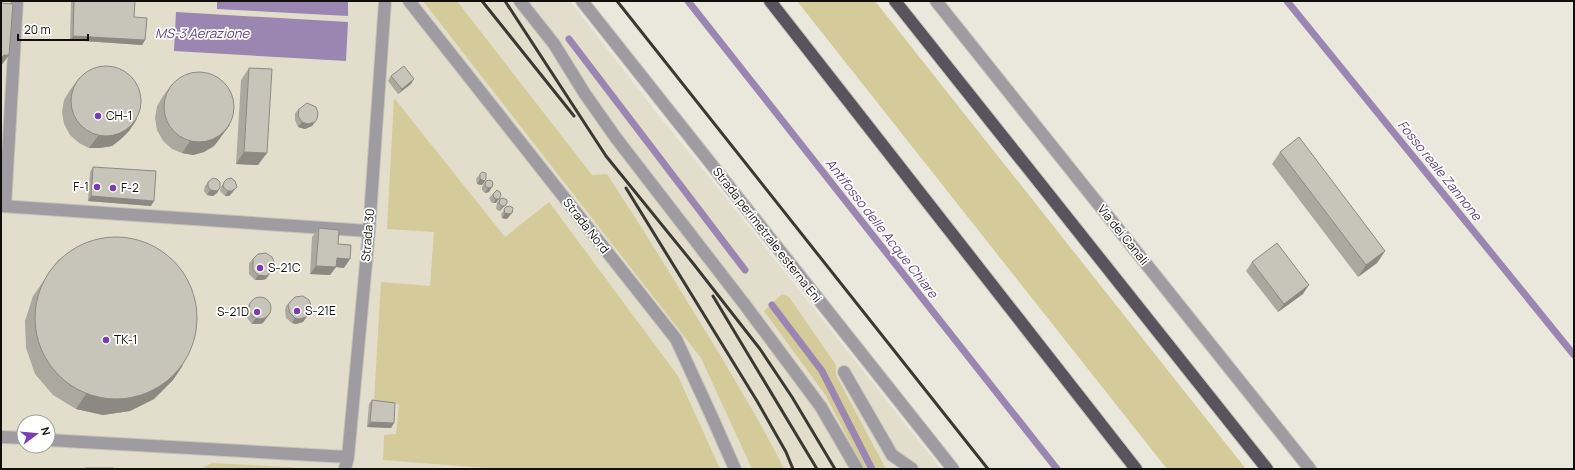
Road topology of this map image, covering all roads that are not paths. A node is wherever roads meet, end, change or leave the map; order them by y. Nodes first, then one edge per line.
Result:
1 (17, 1) edge
2 (385, 1) edge
3 (409, 1) edge
4 (520, 1) edge
5 (582, 1) edge
6 (770, 1) edge
7 (895, 1) edge
8 (936, 1) edge
9 (3, 206) edge
10 (369, 230) junction
11 (844, 372) dead end
12 (1, 437) edge
13 (16, 438) edge
14 (56, 440) edge
15 (348, 457) junction
16 (345, 469) edge
17 (735, 469) edge
18 (857, 469) edge
19 (912, 469) edge
20 (953, 469) edge
21 (1136, 469) edge
22 (1267, 469) edge
23 (1310, 469) edge

1 - 9 street
2 - 10 street, Strada 30
3 - 17 street, Strada Nord
4 - 18 street
5 - 20 street, Strada perimetrale esterna Eni
6 - 21 highway
7 - 22 highway
8 - 23 street, Via dei Canali
9 - 10 street
10 - 15 street, Strada 30
11 - 19 street
12 - 13 street
14 - 15 street
15 - 16 street, Strada 30

